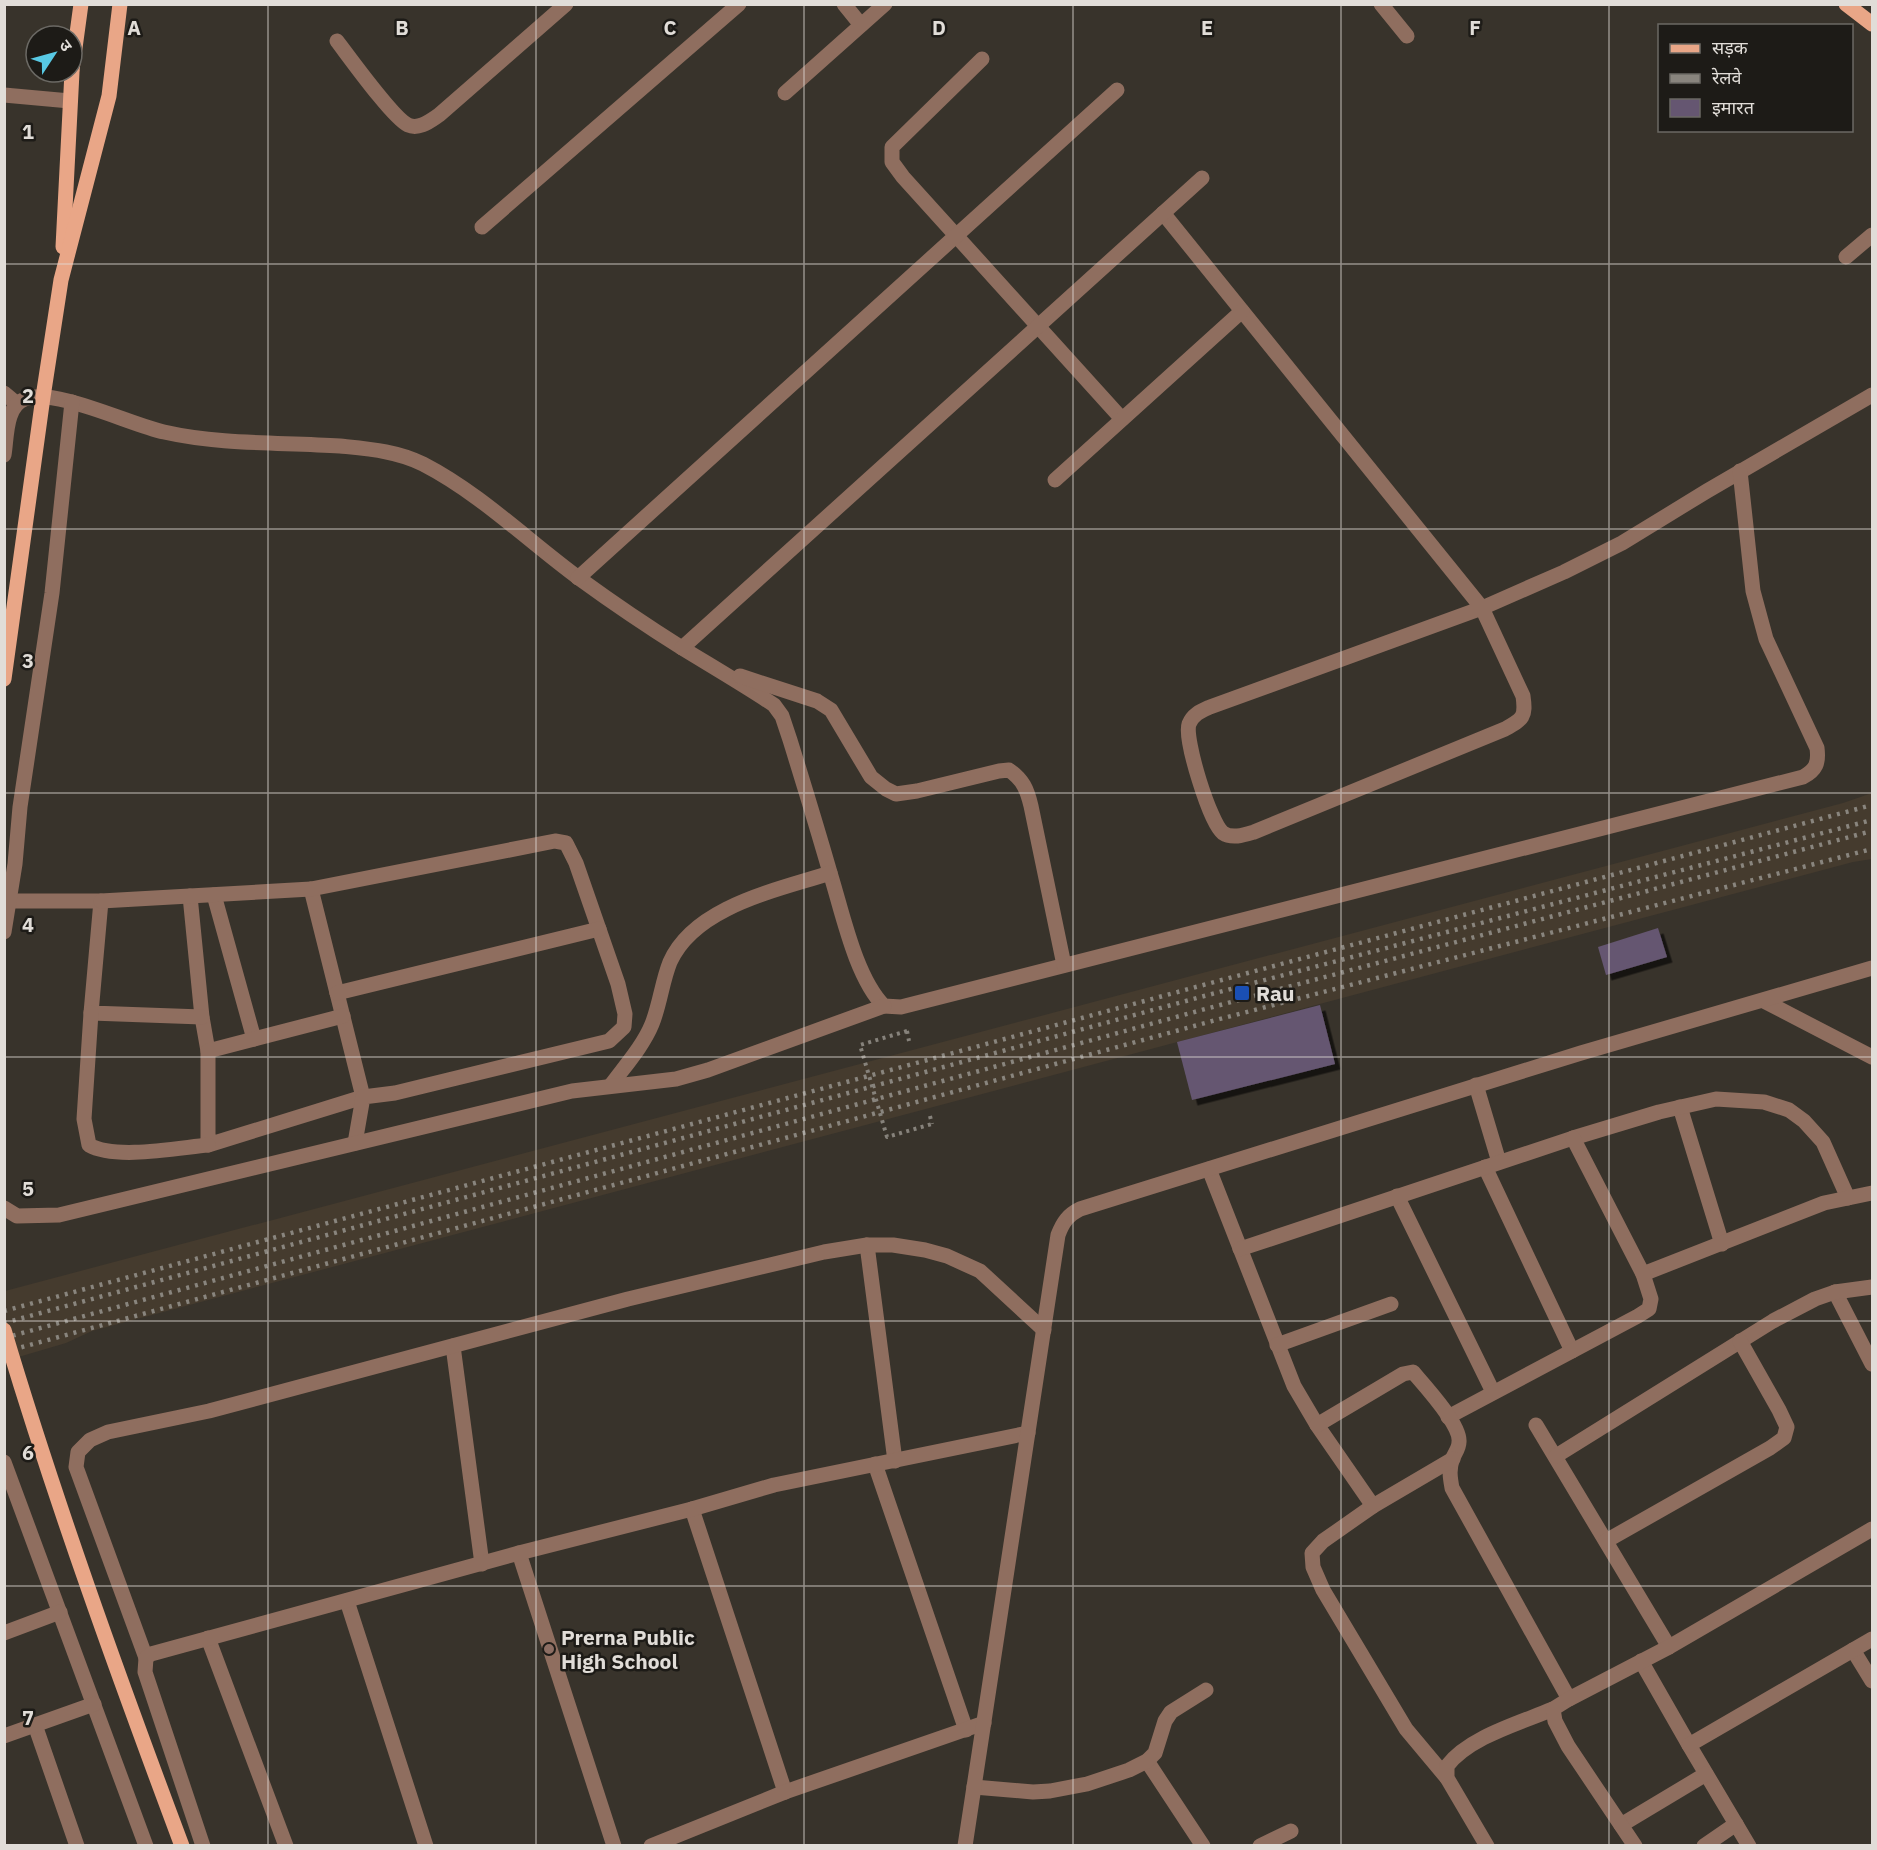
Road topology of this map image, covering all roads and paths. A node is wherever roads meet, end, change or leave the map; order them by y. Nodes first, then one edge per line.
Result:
1 (81, 4) edge
2 (120, 4) edge
3 (566, 4) edge
4 (739, 4) edge
5 (844, 4) edge
6 (885, 4) edge
7 (1381, 4) edge
8 (1846, 4) edge
9 (78, 24) edge
10 (1872, 24) edge
11 (861, 25) junction
12 (1407, 36) dead end
13 (337, 41) dead end
14 (982, 58) dead end
15 (71, 84) edge
16 (1117, 90) dead end
17 (785, 93) dead end
18 (4, 95) edge
19 (70, 101) junction
20 (1202, 178) dead end
21 (1163, 213) junction
22 (482, 227) dead end
23 (956, 235) junction
24 (1872, 235) edge
25 (1846, 257) dead end
26 (61, 280) junction
27 (1242, 311) junction
28 (1037, 327) junction
29 (4, 393) edge
30 (1872, 395) edge
31 (43, 397) junction
32 (72, 402) junction
33 (16, 404) junction
34 (1122, 419) junction
35 (4, 456) edge
36 (1740, 471) junction
37 (1055, 480) dead end
38 (578, 578) junction
39 (1482, 608) junction
40 (682, 648) junction
41 (718, 669) junction
42 (4, 679) edge
43 (830, 873) junction
44 (311, 889) junction
45 (214, 895) junction
46 (190, 896) junction
47 (9, 901) junction
48 (100, 901) junction
49 (599, 929) junction
50 (4, 932) edge
51 (1064, 965) junction
52 (1872, 968) edge
53 (337, 993) junction
54 (1764, 1001) junction
55 (884, 1006) junction
56 (91, 1013) junction
57 (343, 1016) junction
58 (202, 1017) junction
59 (254, 1039) junction
60 (909, 1041) dead end
61 (208, 1051) junction
62 (1872, 1057) edge
63 (610, 1085) junction
64 (1476, 1085) junction
65 (363, 1097) junction
66 (1680, 1107) junction
67 (930, 1116) dead end
68 (1573, 1138) junction
69 (356, 1143) junction
70 (208, 1145) junction
71 (1492, 1164) junction
72 (1209, 1169) junction
73 (1872, 1193) edge
74 (1397, 1196) junction
75 (1848, 1198) junction
76 (4, 1208) edge
77 (1722, 1244) junction
78 (867, 1245) junction
79 (1240, 1249) junction
80 (1643, 1274) junction
81 (1872, 1287) edge
82 (1835, 1292) junction
83 (1391, 1304) dead end
84 (4, 1330) edge
85 (1044, 1330) junction
86 (1740, 1341) junction
87 (1277, 1345) junction
88 (453, 1346) junction
89 (1572, 1351) junction
90 (1872, 1364) edge
91 (1493, 1392) junction
92 (1448, 1417) junction
93 (1317, 1425) junction
94 (1536, 1425) dead end
95 (1028, 1433) junction
96 (1556, 1456) junction
97 (1452, 1459) junction
98 (895, 1461) junction
99 (4, 1462) edge
100 (875, 1464) junction
101 (1373, 1506) junction
102 (692, 1509) junction
103 (1872, 1529) edge
104 (1606, 1541) junction
105 (519, 1553) junction
106 (482, 1564) junction
107 (347, 1600) junction
108 (60, 1612) junction
109 (4, 1633) edge
110 (208, 1638) junction
111 (1872, 1639) edge
112 (1669, 1647) junction
113 (1853, 1650) junction
114 (146, 1658) junction
115 (1641, 1661) junction
116 (1872, 1681) edge
117 (1206, 1690) dead end
118 (1569, 1699) junction
119 (94, 1704) junction
120 (1553, 1709) junction
121 (984, 1724) junction
122 (35, 1725) junction
123 (966, 1730) junction
124 (4, 1736) edge
125 (1689, 1745) junction
126 (1148, 1761) junction
127 (1706, 1774) junction
128 (1447, 1778) junction
129 (974, 1787) junction
130 (785, 1792) junction
131 (1736, 1824) junction
132 (1621, 1825) junction
133 (1290, 1831) dead end
134 (77, 1845) edge
135 (146, 1845) edge
136 (182, 1845) edge
137 (203, 1845) edge
138 (286, 1845) edge
139 (426, 1845) edge
140 (614, 1845) edge
141 (651, 1845) edge
142 (965, 1845) edge
143 (1203, 1845) edge
144 (1260, 1845) edge
145 (1487, 1845) edge
146 (1635, 1845) edge
147 (1704, 1845) edge
148 (1749, 1845) edge

1 - 9 main road
2 - 26 main road
3 - 13 street
4 - 22 street
5 - 11 street
6 - 11 street
7 - 12 street
8 - 10 main road
11 - 17 street
14 - 23 street
15 - 19 main road
16 - 23 street
18 - 19 street
19 - 26 main road
20 - 21 street
21 - 27 street
21 - 28 street
23 - 28 street
23 - 38 street
24 - 25 street
26 - 31 main road
27 - 34 street
27 - 39 street
28 - 34 street
28 - 40 street
29 - 33 street
30 - 36 street
31 - 32 street
31 - 33 street
31 - 42 main road
32 - 38 street
32 - 47 street
33 - 35 street
34 - 37 street
36 - 39 street
36 - 51 street
38 - 40 street
39 - 39 street
40 - 41 street
41 - 43 street
41 - 51 street
43 - 55 street
43 - 63 street
44 - 45 street
44 - 49 street
44 - 53 street
45 - 46 street
45 - 59 street
46 - 48 street
46 - 58 street
47 - 48 street
47 - 50 street
48 - 56 street
49 - 53 street
49 - 65 street
51 - 55 street
52 - 54 street
53 - 57 street
54 - 62 street
54 - 64 street
55 - 63 street
56 - 58 street
56 - 70 street
57 - 59 street
57 - 65 street
58 - 61 street
59 - 61 street
60 - 67 path, bridge
61 - 70 street
63 - 69 street
64 - 71 street
64 - 72 street
65 - 69 street
65 - 70 street
66 - 68 street
66 - 75 street
66 - 77 street
68 - 71 street
68 - 80 street
69 - 76 street
71 - 74 street
71 - 89 street
72 - 79 street
72 - 85 street
73 - 75 street
74 - 79 street
74 - 91 street
75 - 77 street
77 - 80 street
78 - 85 street
78 - 88 street
78 - 98 street
79 - 87 street
80 - 89 street
81 - 82 street
82 - 86 street
82 - 90 street
83 - 87 street
84 - 136 main road, bridge
85 - 95 street
86 - 96 street
86 - 104 street
87 - 93 street
88 - 106 street
88 - 114 street
89 - 91 street
91 - 92 street
92 - 93 street
92 - 97 street
93 - 101 street
94 - 96 street
95 - 98 street
95 - 121 street
96 - 104 street
97 - 101 street
97 - 118 street
98 - 100 street
99 - 108 street
100 - 102 street
100 - 123 street
101 - 128 street
102 - 105 street
102 - 130 street
103 - 112 street
104 - 112 street
105 - 106 street
105 - 140 street
106 - 107 street
107 - 110 street
107 - 139 street
108 - 109 street
108 - 119 street
110 - 114 street
110 - 138 street
111 - 113 street
112 - 115 street
113 - 116 street
113 - 125 street
114 - 137 street
115 - 118 street
115 - 125 street
117 - 126 street
118 - 120 street
119 - 122 street
119 - 135 street
120 - 128 street
120 - 132 street
121 - 123 street
121 - 129 street
122 - 124 street
122 - 134 street
123 - 130 street
125 - 127 street
126 - 129 street
126 - 143 street
127 - 131 street
127 - 132 street
128 - 145 street
129 - 142 street
130 - 141 street
131 - 147 street
131 - 148 street
132 - 146 street
133 - 144 street

